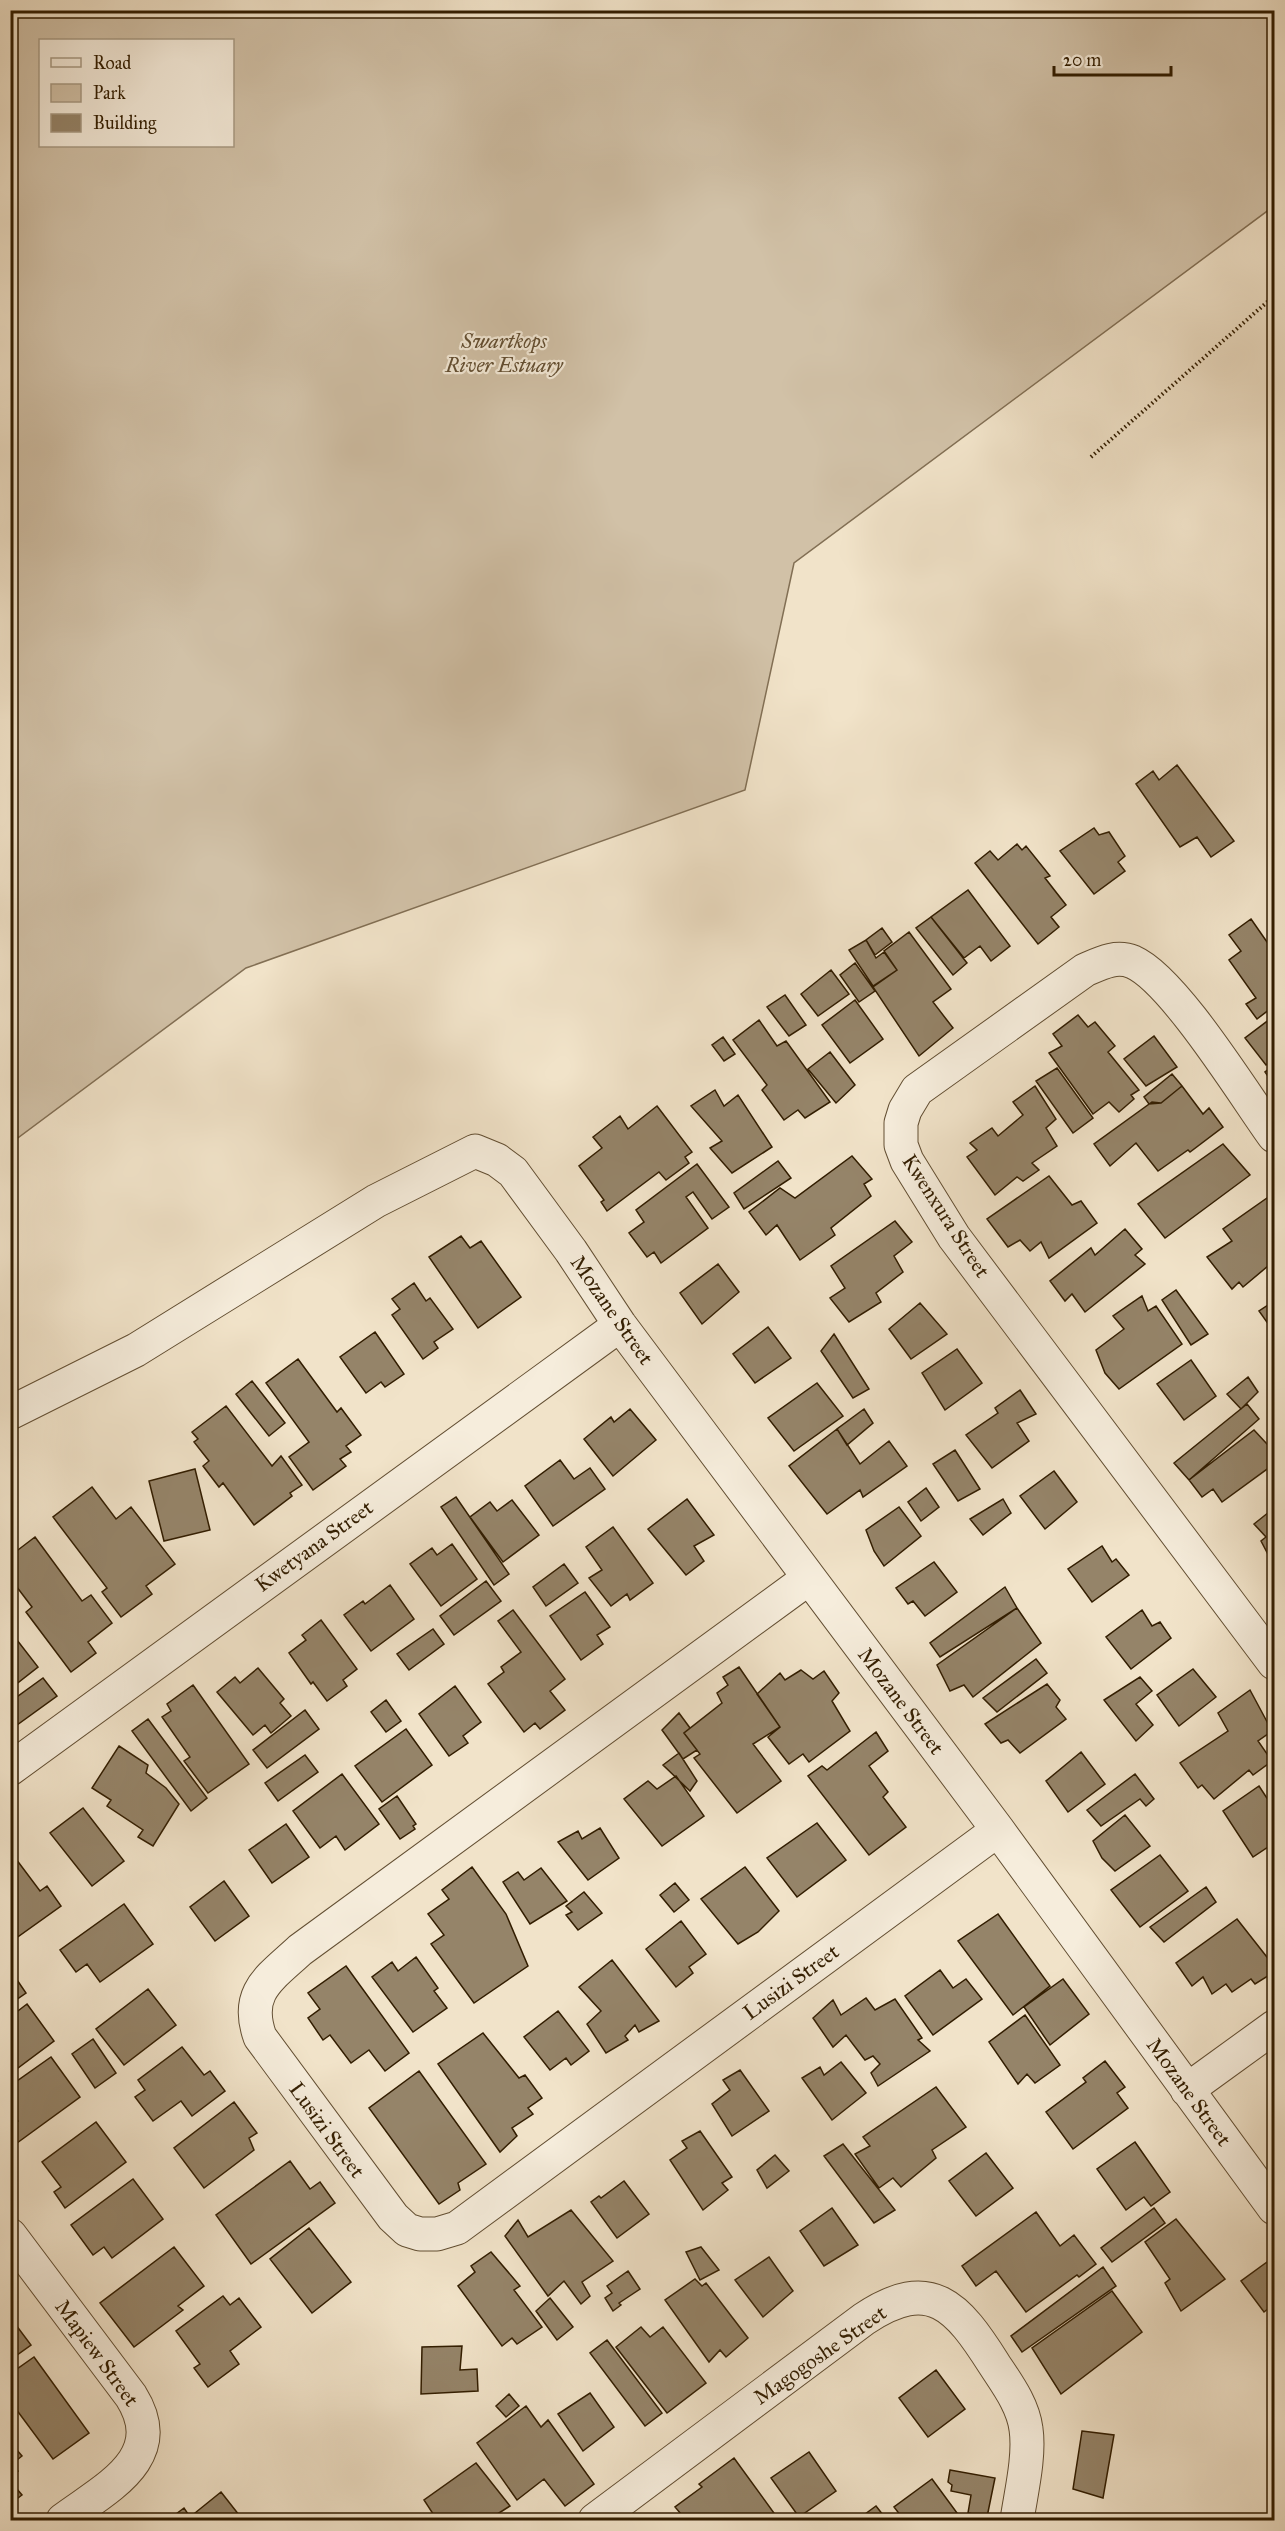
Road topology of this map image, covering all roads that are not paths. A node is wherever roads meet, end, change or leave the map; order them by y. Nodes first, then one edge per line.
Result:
1 (1275, 1136) edge
2 (620, 1325) junction
3 (10, 1413) edge
4 (809, 1578) junction
5 (1275, 1662) edge
6 (10, 1769) edge
7 (998, 1830) junction
8 (1275, 2027) edge
9 (1187, 2090) junction
10 (1275, 2208) edge
11 (10, 2235) edge
12 (63, 2520) edge
13 (595, 2520) edge
14 (1017, 2520) edge

1 - 5 street, Kwenxura Street
2 - 3 street, Mozane Street
2 - 4 street, Mozane Street
2 - 6 street, Kwetyana Street
4 - 7 street, Mozane Street
4 - 7 street, Lusizi Street
7 - 9 street, Mozane Street
8 - 9 street
9 - 10 street, Mozane Street
11 - 12 street, Mapiew Street
13 - 14 street, Magogoshe Street

